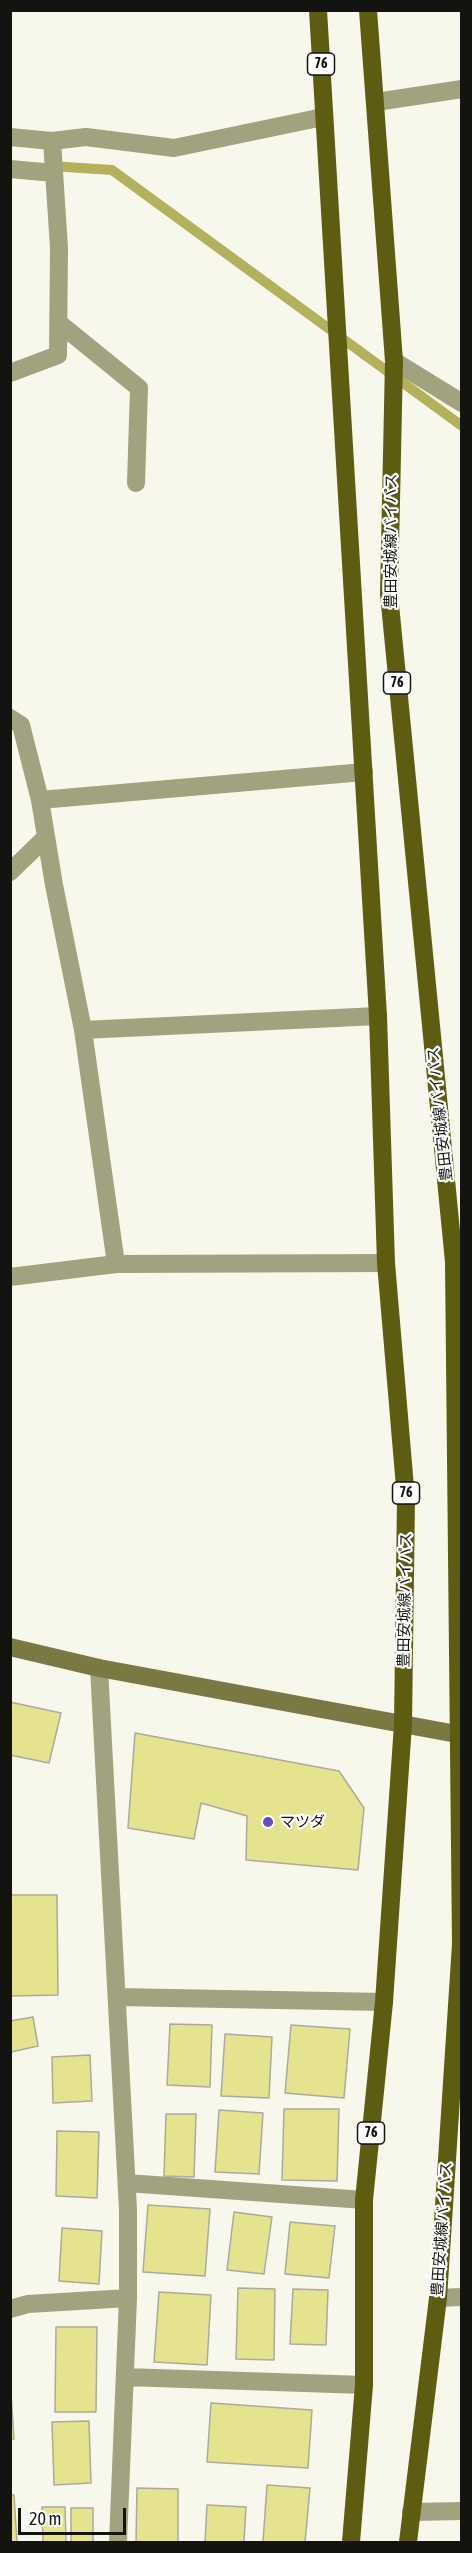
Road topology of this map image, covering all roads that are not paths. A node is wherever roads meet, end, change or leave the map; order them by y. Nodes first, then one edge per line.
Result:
1 (318, 10) edge
2 (368, 10) edge
3 (462, 89) edge
4 (376, 102) junction
5 (323, 117) junction
6 (10, 137) edge
7 (52, 141) junction
8 (10, 169) edge
9 (54, 173) junction
10 (59, 323) junction
11 (394, 361) junction
12 (10, 373) edge
13 (462, 403) edge
14 (136, 483) dead end
15 (10, 718) edge
16 (364, 772) junction
17 (40, 800) junction
18 (46, 837) junction
19 (10, 873) edge
20 (378, 1016) junction
21 (83, 1030) junction
22 (386, 1263) junction
23 (458, 1263) edge
24 (116, 1264) junction
25 (10, 1277) edge
26 (10, 1647) edge
27 (99, 1668) junction
28 (403, 1724) junction
29 (461, 1734) edge
30 (117, 1997) junction
31 (384, 2002) junction
32 (127, 2183) junction
33 (364, 2200) junction
34 (462, 2297) edge
35 (128, 2298) junction
36 (438, 2298) junction
37 (10, 2309) edge
38 (125, 2377) junction
39 (364, 2385) junction
40 (462, 2511) edge
41 (411, 2512) junction
42 (118, 2542) edge
43 (351, 2542) edge
44 (408, 2542) edge

1 - 5 main road, 豊田安城線バイパス / 76
2 - 4 main road, 豊田安城線バイパス / 76
3 - 4 street
4 - 11 main road, 豊田安城線バイパス / 76
5 - 7 street
5 - 16 main road, 豊田安城線バイパス / 76
6 - 7 street
7 - 9 street
8 - 9 street
9 - 10 street
10 - 12 street
10 - 14 street
11 - 13 street
11 - 23 main road, 豊田安城線バイパス / 76
15 - 17 street
16 - 17 street
16 - 20 main road, 豊田安城線バイパス / 76
17 - 18 street
18 - 19 street
18 - 21 street
20 - 21 street
20 - 22 main road, 豊田安城線バイパス / 76
21 - 24 street
22 - 24 street
22 - 28 main road, 豊田安城線バイパス / 76
23 - 29 main road, 豊田安城線バイパス / 76
24 - 25 street
26 - 27 street
27 - 28 street
27 - 30 street
28 - 29 street
28 - 31 main road, 豊田安城線バイパス / 76
29 - 36 main road, 豊田安城線バイパス / 76
30 - 31 street
30 - 32 street
31 - 33 main road, 豊田安城線バイパス / 76
32 - 33 street
32 - 35 street
33 - 39 main road, 豊田安城線バイパス / 76
34 - 36 street
35 - 37 street
35 - 38 street
36 - 41 main road, 豊田安城線バイパス / 76
38 - 39 street
38 - 42 street
39 - 43 main road, 豊田安城線バイパス / 76
40 - 41 street
41 - 44 main road, 豊田安城線バイパス / 76

